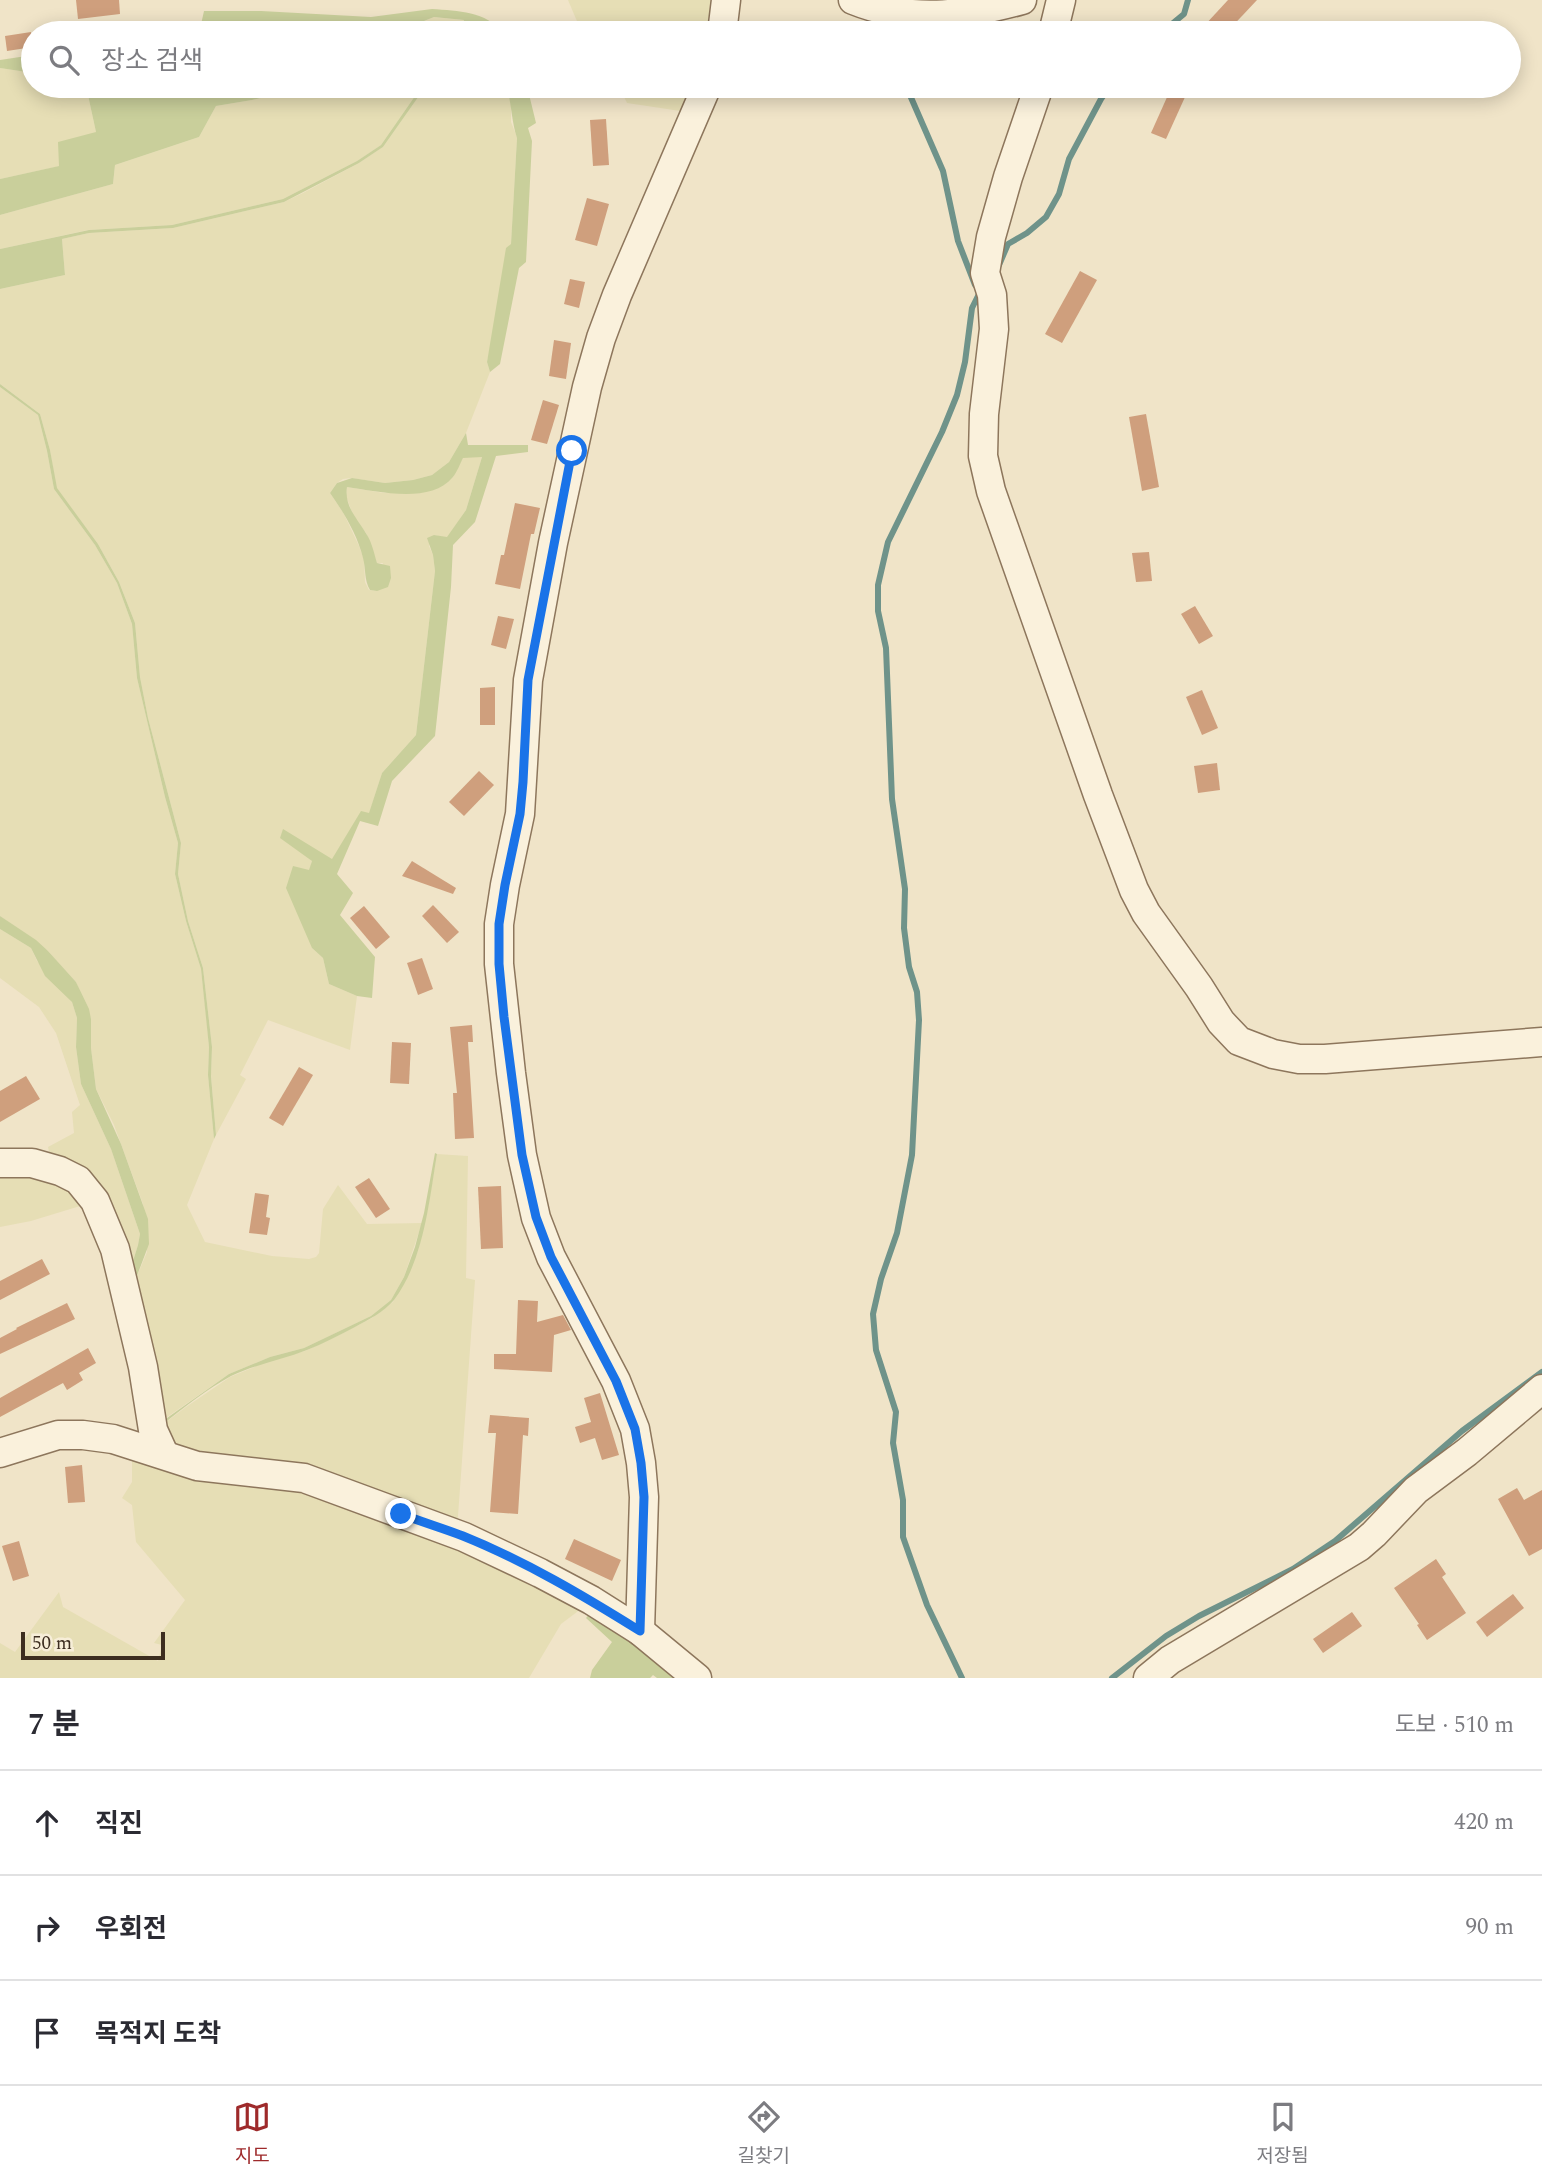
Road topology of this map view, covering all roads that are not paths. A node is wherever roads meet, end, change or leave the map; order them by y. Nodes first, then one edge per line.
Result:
1 (726, 0) edge
2 (853, 0) edge
3 (1022, 0) edge
4 (1061, 0) edge
5 (723, 21) edge
6 (1056, 21) edge
7 (702, 98) edge
8 (1035, 98) edge
9 (1542, 1042) edge
10 (0, 1163) edge
11 (1542, 1389) edge
12 (0, 1453) edge
13 (164, 1454) junction
14 (640, 1631) junction
15 (697, 1678) edge
16 (1148, 1678) edge

1 - 5 street
2 - 3 street
4 - 6 street
7 - 14 street
8 - 9 street
10 - 13 street
11 - 16 street
12 - 13 street
13 - 14 street
14 - 15 street

